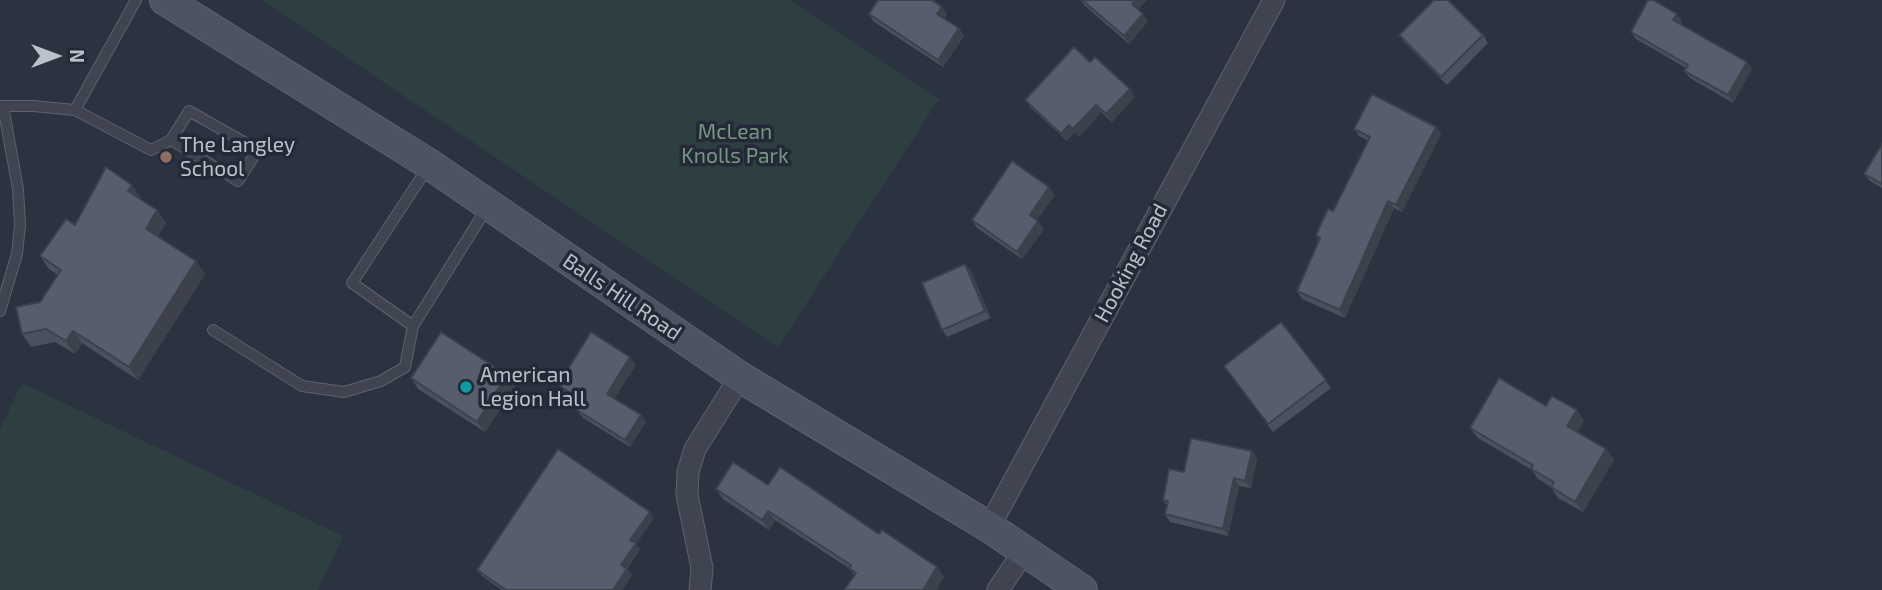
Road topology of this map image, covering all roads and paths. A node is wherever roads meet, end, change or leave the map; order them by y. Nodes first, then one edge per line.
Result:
1 (136, 0) edge
2 (165, 0) edge
3 (1273, 0) edge
4 (2, 106) edge
5 (75, 110) junction
6 (171, 140) junction
7 (429, 164) junction
8 (488, 205) junction
9 (0, 311) edge
10 (414, 326) junction
11 (213, 330) dead end
12 (740, 377) junction
13 (989, 527) junction
14 (1025, 550) junction
15 (700, 590) edge
16 (998, 590) edge
17 (1082, 590) edge

1 - 5 lane
2 - 7 street, Balls Hill Road
3 - 13 street, Hooking Road
4 - 5 lane
4 - 9 lane
5 - 6 lane
6 - 6 lane
7 - 8 street, Balls Hill Road
7 - 10 lane
8 - 10 lane
8 - 12 street, Balls Hill Road
10 - 11 lane
12 - 13 street, Balls Hill Road
12 - 15 street
13 - 14 street, Balls Hill Road
14 - 16 street
14 - 17 street, Balls Hill Road

